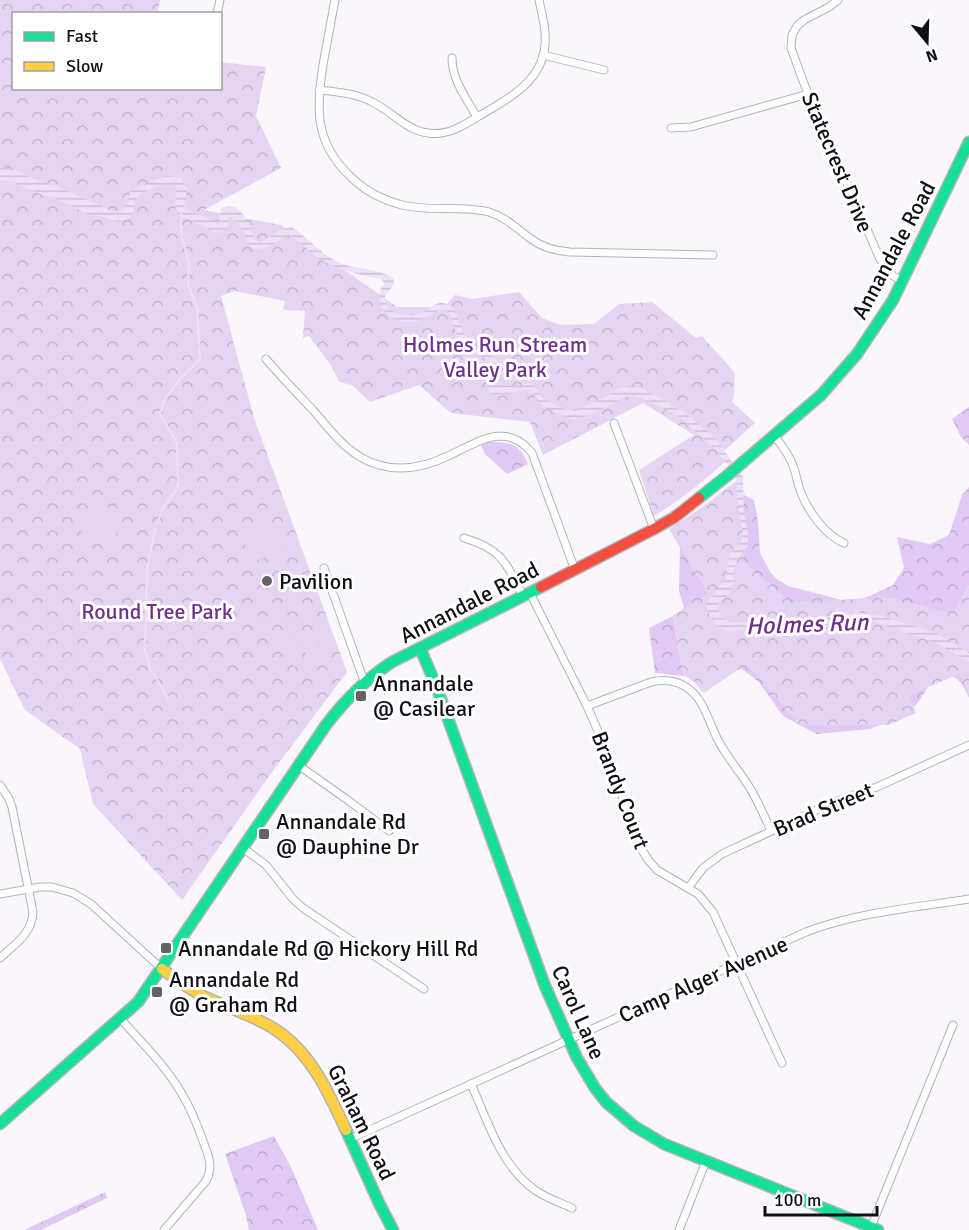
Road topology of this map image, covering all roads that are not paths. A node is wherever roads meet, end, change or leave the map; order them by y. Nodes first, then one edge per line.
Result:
1 (335, 0) edge
2 (539, 0) edge
3 (838, 0) edge
4 (543, 55) junction
5 (452, 58) dead end
6 (604, 70) dead end
7 (319, 90) junction
8 (808, 94) junction
9 (477, 117) junction
10 (671, 128) dead end
11 (969, 142) edge
12 (712, 255) dead end
13 (902, 280) junction
14 (266, 359) dead end
15 (614, 423) dead end
16 (775, 436) junction
17 (654, 529) junction
18 (464, 538) dead end
19 (844, 543) dead end
20 (324, 568) dead end
21 (575, 570) junction
22 (527, 594) junction
23 (420, 648) junction
24 (364, 681) junction
25 (587, 706) junction
26 (969, 745) edge
27 (298, 765) junction
28 (0, 785) edge
29 (389, 831) dead end
30 (771, 831) junction
31 (243, 848) junction
32 (689, 887) junction
33 (29, 888) junction
34 (0, 894) edge
35 (969, 900) edge
36 (0, 958) edge
37 (736, 964) junction
38 (162, 969) junction
39 (424, 989) dead end
40 (120, 1018) junction
41 (953, 1025) dead end
42 (569, 1040) junction
43 (782, 1064) dead end
44 (471, 1084) junction
45 (0, 1124) edge
46 (350, 1139) junction
47 (706, 1161) junction
48 (572, 1208) dead end
49 (875, 1229) edge
50 (164, 1230) edge
51 (393, 1230) edge
52 (679, 1230) edge

1 - 7 street
2 - 4 street
3 - 8 street, Statecrest Drive
4 - 6 street
4 - 9 street
5 - 9 street
7 - 9 street
7 - 12 street
8 - 10 street
8 - 13 street, Statecrest Drive
11 - 13 main road, Annandale Road
13 - 16 main road, Annandale Road
14 - 21 street
15 - 17 street
16 - 17 main road, Annandale Road
16 - 19 street
17 - 21 main road, Annandale Road
18 - 22 street, Brandy Court
20 - 24 street
21 - 22 main road, Annandale Road
22 - 23 main road, Annandale Road
22 - 25 street, Brandy Court
23 - 24 main road, Annandale Road
23 - 42 main road, Carol Lane
24 - 27 main road, Annandale Road
25 - 30 street
25 - 32 street, Brandy Court
26 - 30 street, Brad Street
27 - 29 street
27 - 31 main road, Annandale Road
28 - 33 street
30 - 32 street, Brad Street
31 - 38 main road, Annandale Road
31 - 39 street
32 - 37 street, Brandy Court
33 - 34 street
33 - 36 street
33 - 38 street
35 - 37 street, Camp Alger Avenue
37 - 42 street, Camp Alger Avenue
37 - 43 street, Brandy Court
38 - 40 main road, Annandale Road
38 - 46 main road, Graham Road
40 - 45 main road, Annandale Road
40 - 50 street
41 - 49 street
42 - 44 street, Camp Alger Avenue
42 - 47 main road, Carol Lane
44 - 46 street, Camp Alger Avenue
44 - 48 street
46 - 51 main road, Graham Road
47 - 49 main road, Carol Lane
47 - 52 street

